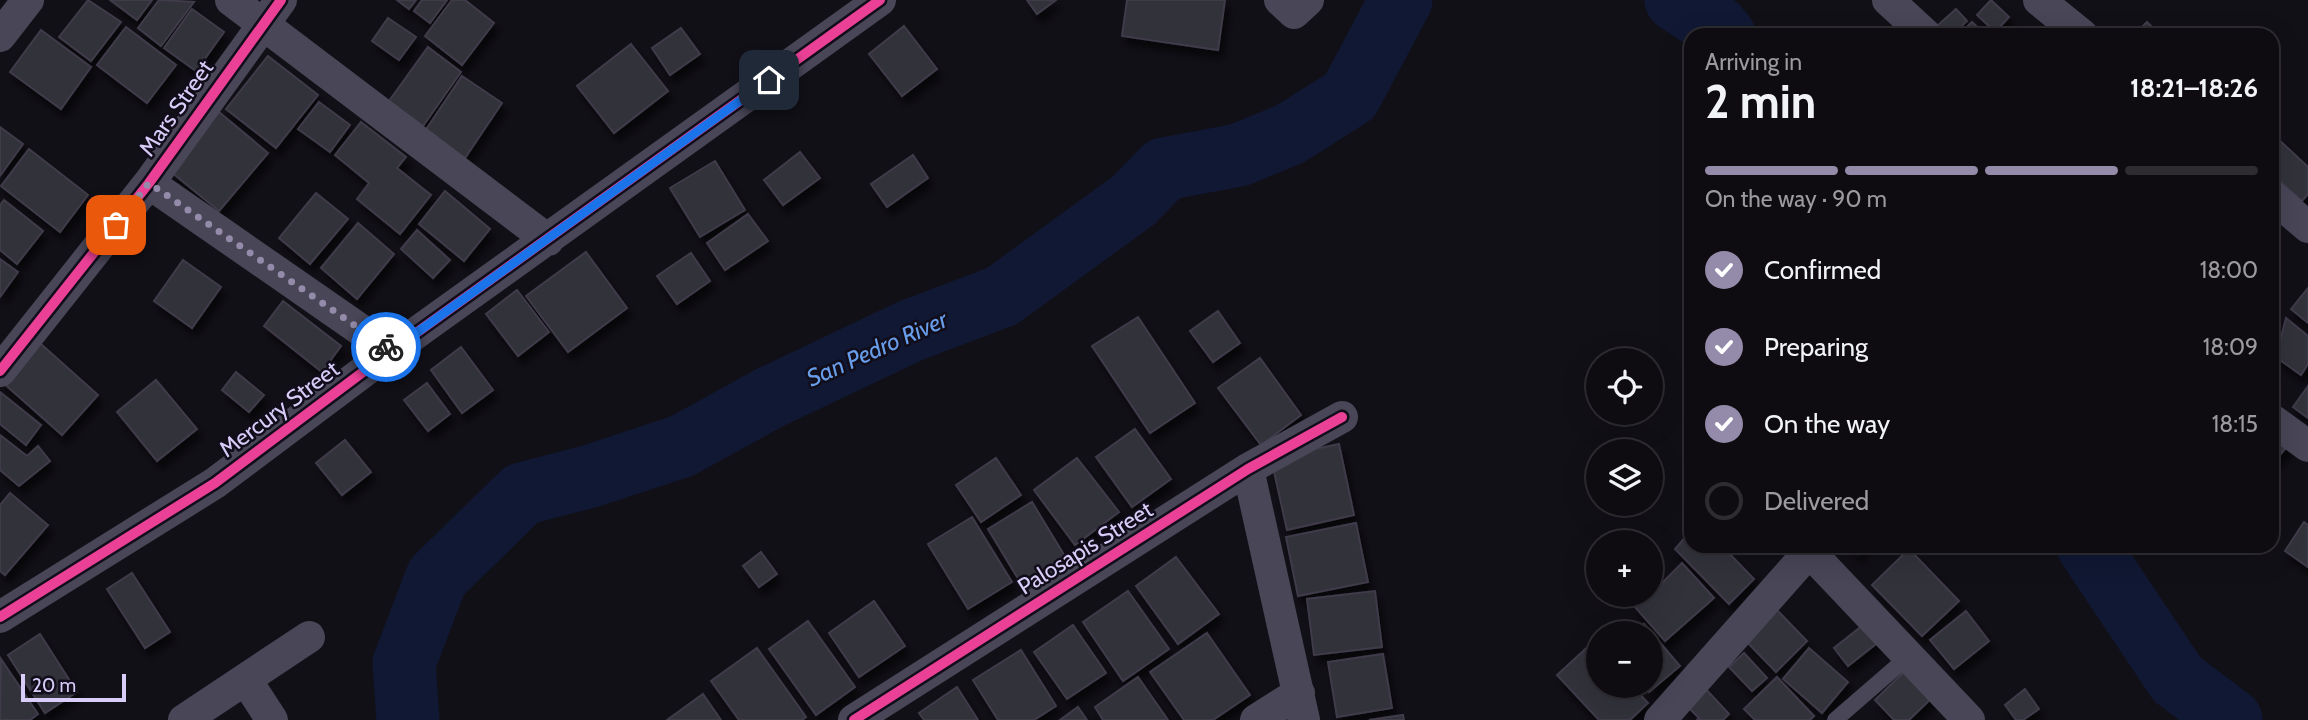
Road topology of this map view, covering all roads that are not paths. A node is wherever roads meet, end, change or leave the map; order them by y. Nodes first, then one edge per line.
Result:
1 (28, 0) edge
2 (231, 0) edge
3 (880, 0) edge
4 (1280, 0) edge
5 (1308, 0) edge
6 (1888, 0) edge
7 (2039, 0) edge
8 (271, 12) edge
9 (1918, 28) edge
10 (2073, 28) edge
11 (0, 36) edge
12 (149, 183) junction
13 (2279, 202) edge
14 (2308, 227) edge
15 (548, 240) junction
16 (391, 351) junction
17 (0, 371) edge
18 (1342, 417) dead end
19 (2279, 424) edge
20 (2308, 446) edge
21 (1248, 469) junction
22 (1804, 553) edge
23 (1811, 553) edge
24 (0, 617) edge
25 (309, 637) dead end
26 (1910, 655) junction
27 (246, 680) junction
28 (1301, 707) edge
29 (184, 720) edge
30 (272, 720) edge
31 (853, 720) edge
32 (1256, 720) edge
33 (1660, 720) edge
34 (1835, 720) edge
35 (1969, 720) edge

1 - 11 street
2 - 8 street
3 - 15 street, Mercury Street
4 - 5 street
6 - 9 street
7 - 10 street
8 - 12 street, Mars Street
8 - 15 street
12 - 16 street
12 - 17 street, Mars Street
13 - 14 street
15 - 16 street, Mercury Street
16 - 24 street, Mercury Street
18 - 21 street, Palosapis Street
19 - 20 street
21 - 28 street
21 - 31 street, Palosapis Street
22 - 33 street
23 - 26 street
25 - 27 street
26 - 34 lane
26 - 35 street
27 - 29 street
27 - 30 street
28 - 32 street

